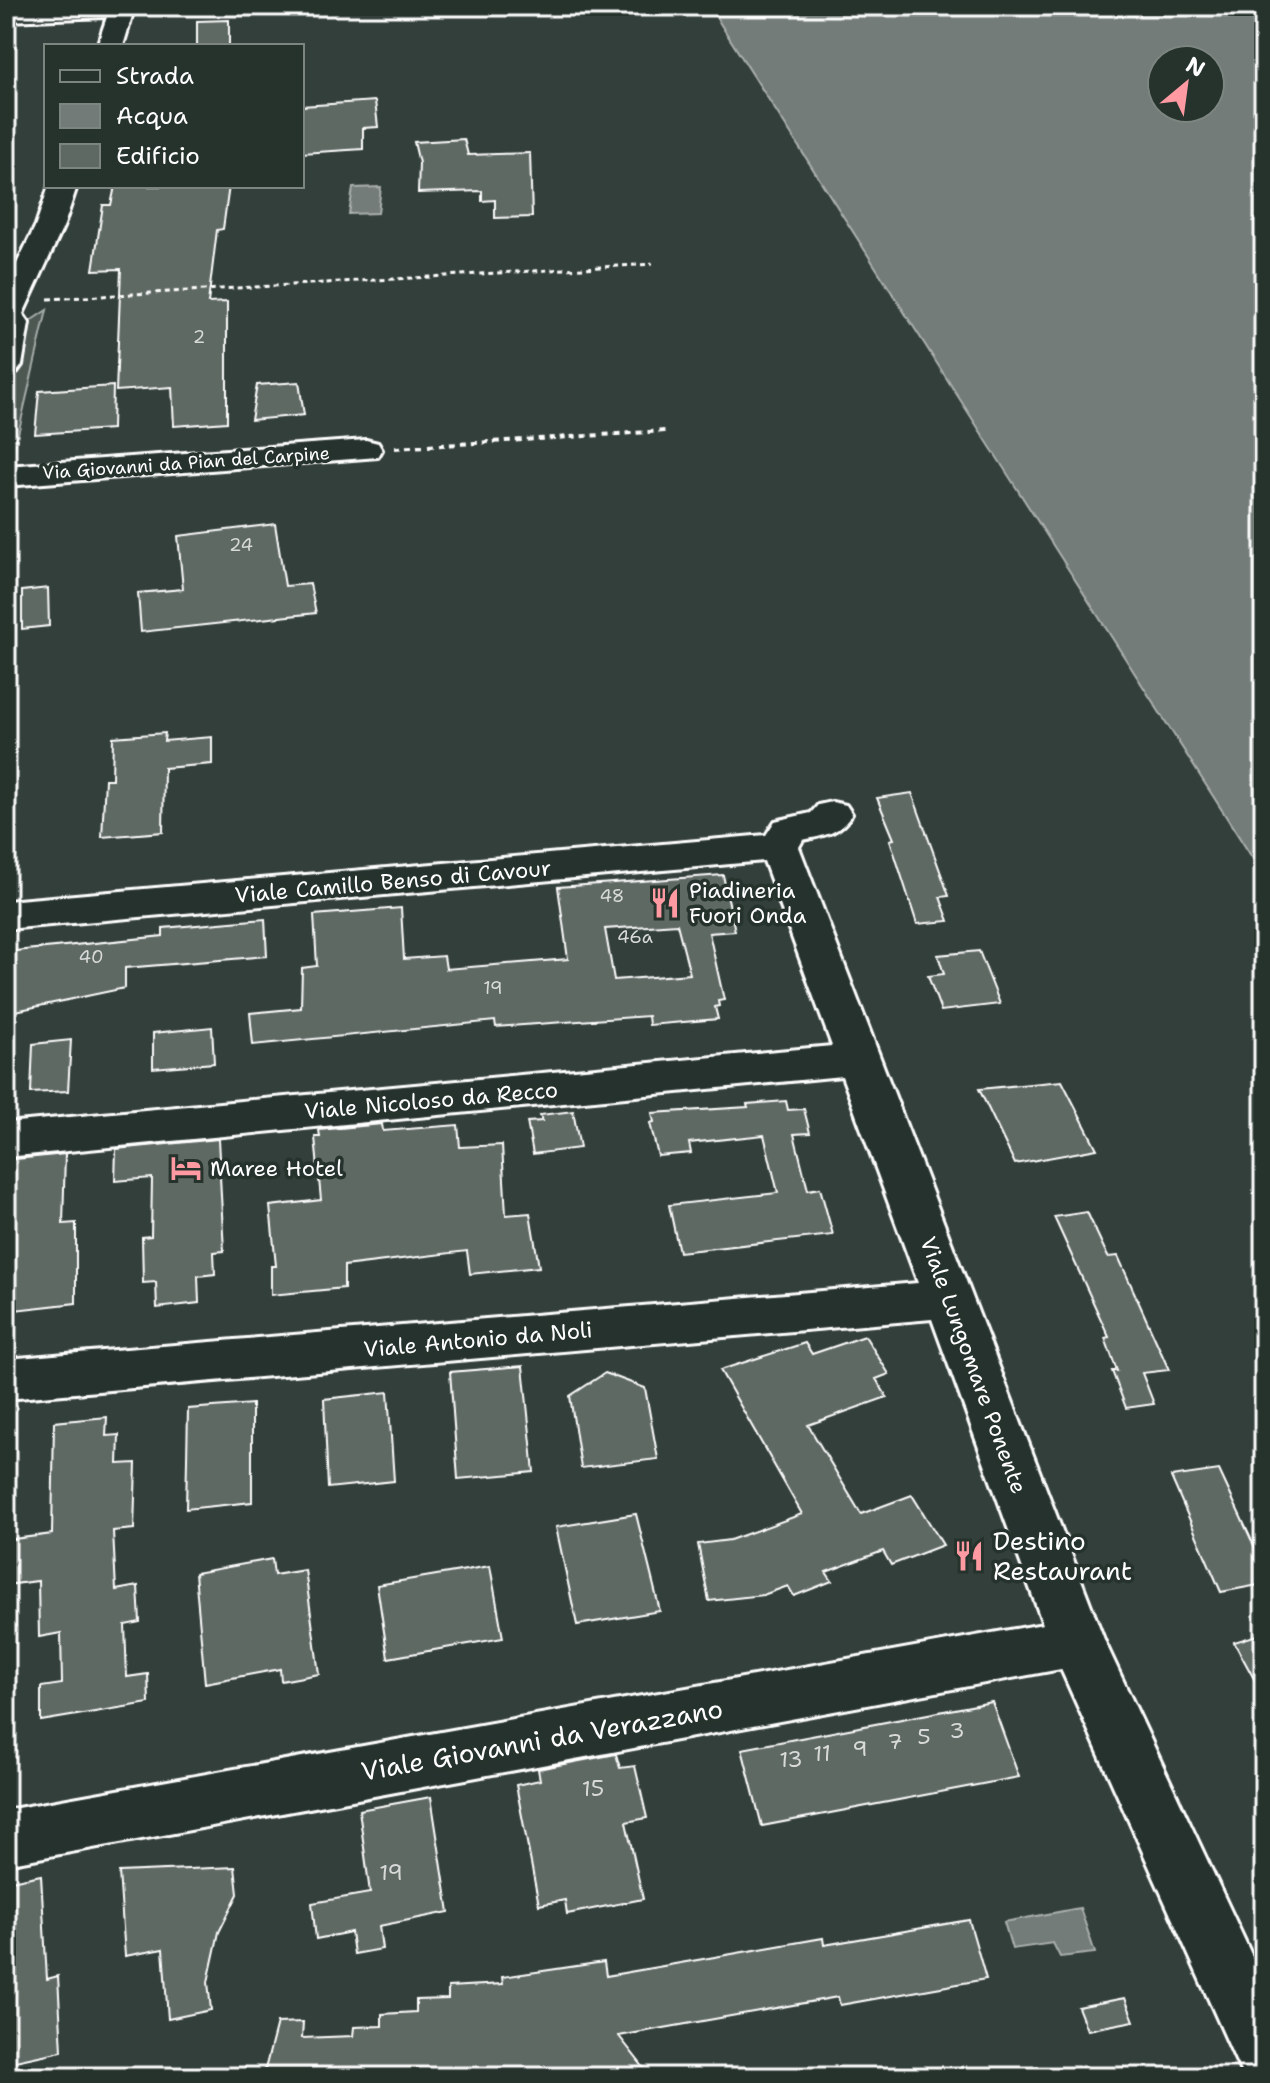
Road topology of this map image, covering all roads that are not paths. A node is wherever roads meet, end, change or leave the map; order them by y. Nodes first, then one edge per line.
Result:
1 (6, 14) edge
2 (118, 22) edge
3 (6, 30) edge
4 (62, 188) edge
5 (10, 311) edge
6 (6, 365) edge
7 (366, 450) road end
8 (6, 476) edge
9 (832, 814) dead end
10 (779, 847) junction
11 (6, 915) edge
12 (857, 1059) junction
13 (6, 1140) edge
14 (951, 1299) junction
15 (6, 1379) edge
16 (1077, 1642) junction
17 (6, 1837) edge
18 (1264, 2052) edge

1 - 2 street
2 - 3 street
4 - 5 street
5 - 6 street
7 - 8 street, Via Giovanni da Pian del Carpine
9 - 10 street
10 - 11 street, Viale Camillo Benso di Cavour
10 - 12 street, Viale Lungomare Ponente
12 - 13 street, Viale Nicoloso da Recco
12 - 14 street, Viale Lungomare Ponente
14 - 15 street, Viale Antonio da Noli
14 - 16 street, Viale Lungomare Ponente
16 - 17 street, Viale Giovanni da Verazzano
16 - 18 street, Viale Lungomare Ponente

